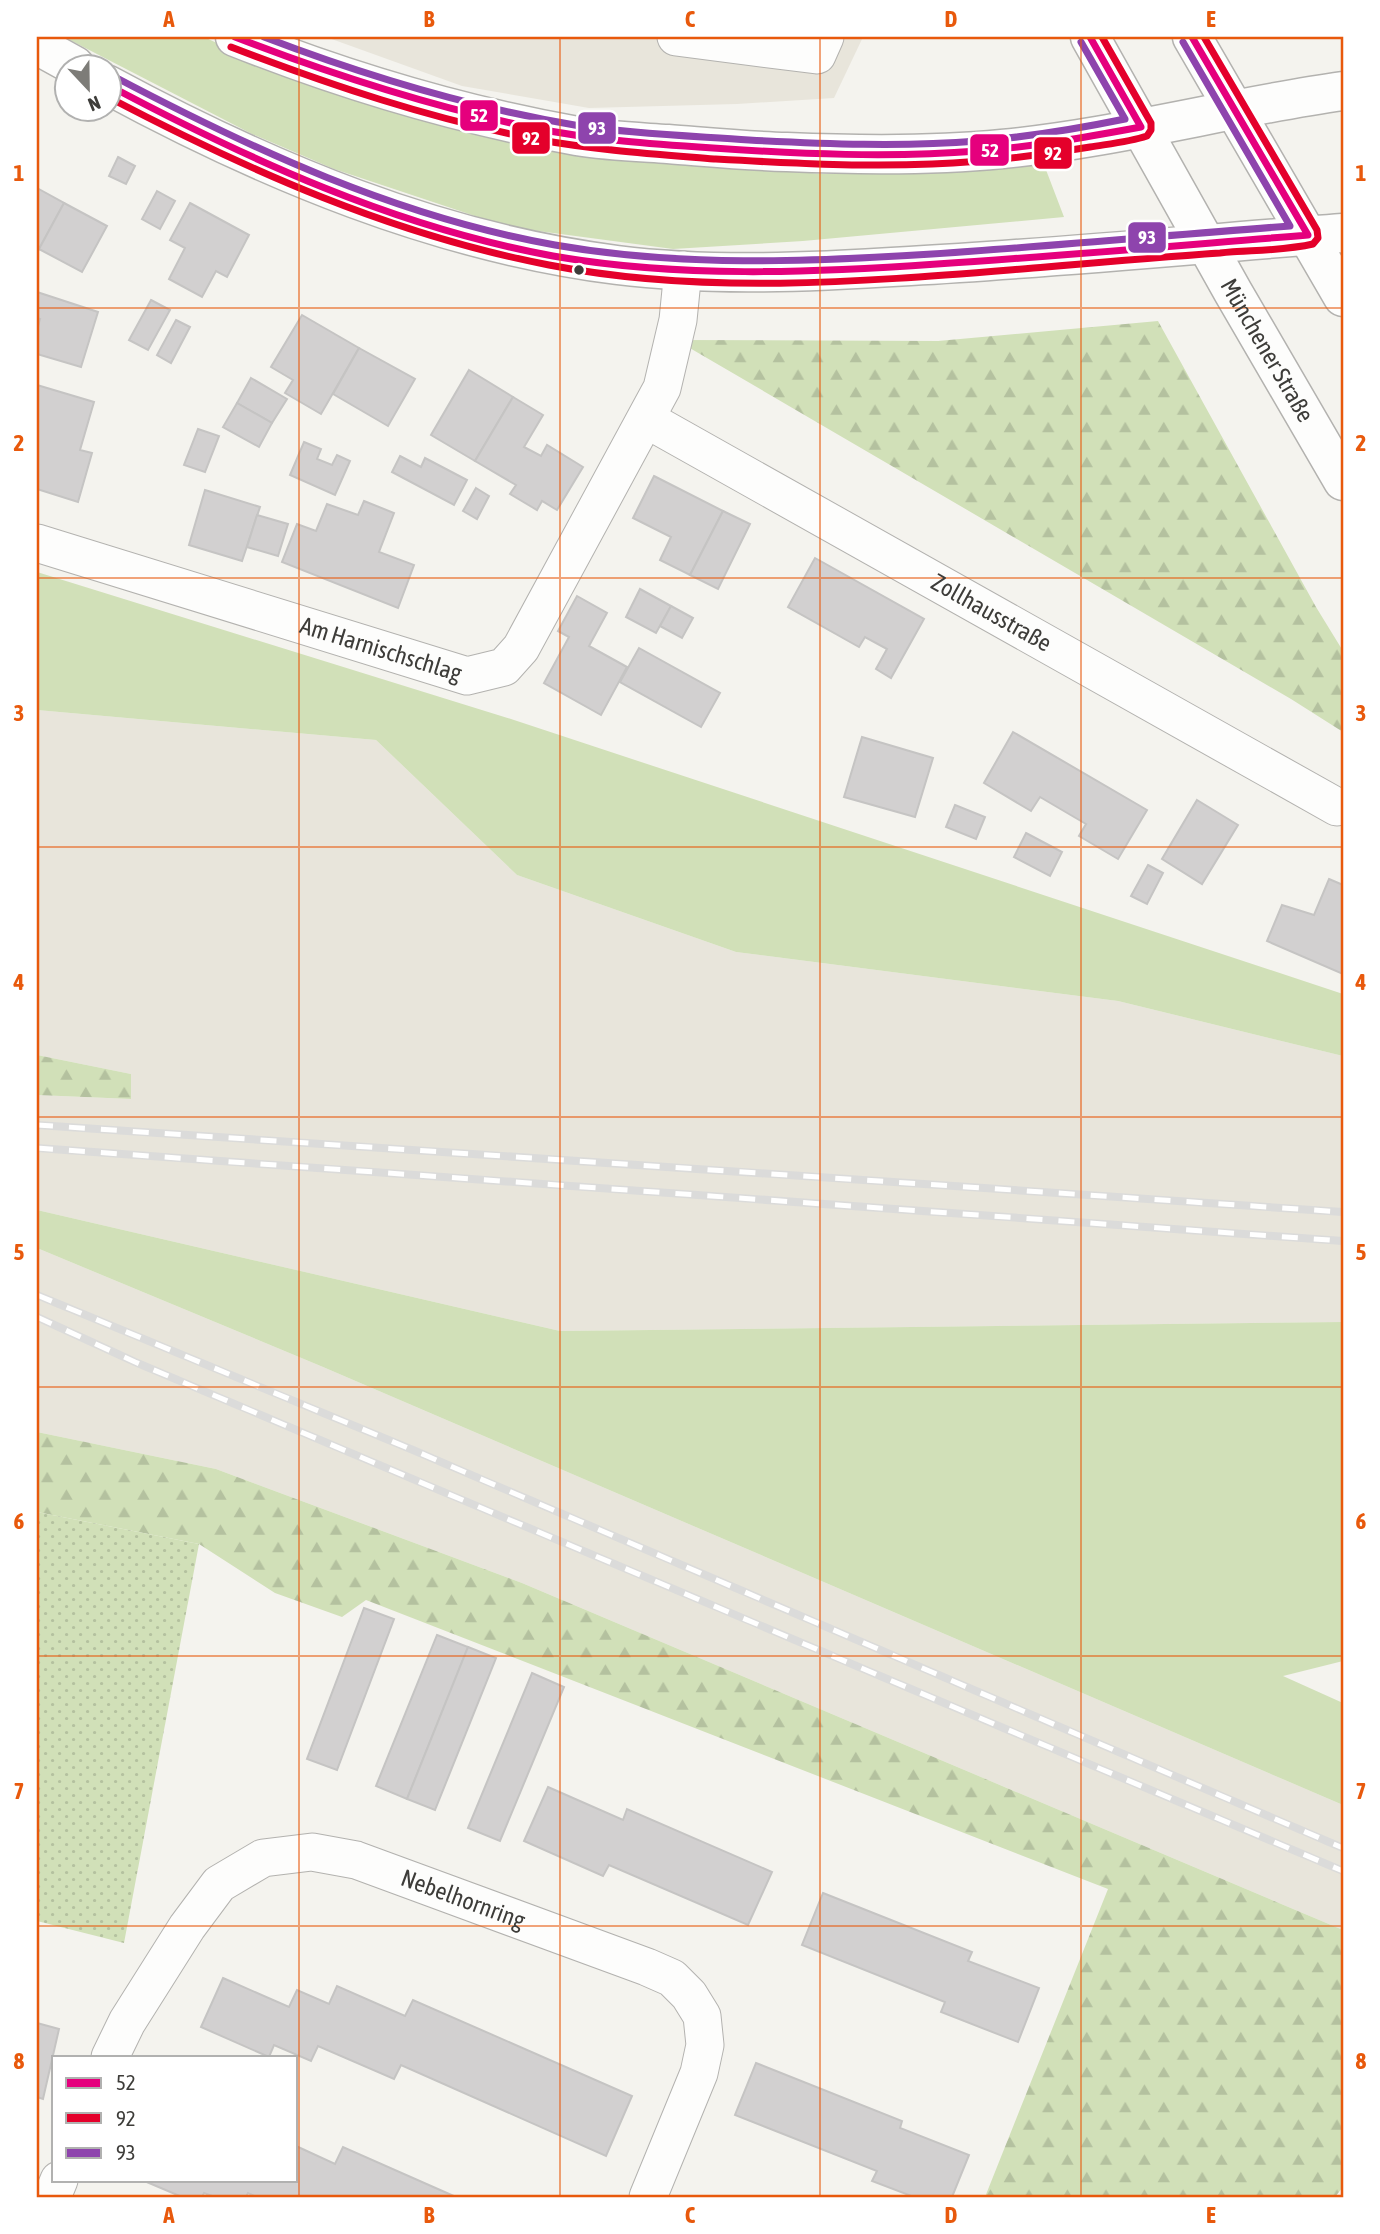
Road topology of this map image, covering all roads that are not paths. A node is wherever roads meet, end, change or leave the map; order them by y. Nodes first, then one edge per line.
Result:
1 (235, 37) edge
2 (676, 37) edge
3 (825, 37) edge
4 (1090, 37) edge
5 (1192, 37) edge
6 (1343, 91) edge
7 (122, 93) edge
8 (1234, 110) junction
9 (1141, 127) junction
10 (1326, 234) edge
11 (1206, 243) junction
12 (684, 270) junction
13 (1343, 297) edge
14 (646, 419) junction
15 (1343, 481) edge
16 (37, 543) edge
17 (1337, 807) dead end
18 (110, 2056) edge
19 (648, 2197) edge

1 - 9 main road
2 - 3 street
4 - 9 main road, Münchener Straße
5 - 8 main road
6 - 8 main road
7 - 12 main road
8 - 9 main road
8 - 10 main road
9 - 11 main road, Münchener Straße
10 - 11 main road
10 - 13 main road
11 - 12 main road
11 - 15 main road, Münchener Straße
12 - 14 street, Am Harnischschlag
14 - 16 street, Am Harnischschlag
14 - 17 street, Zollhausstraße
18 - 19 street, Nebelhornring

